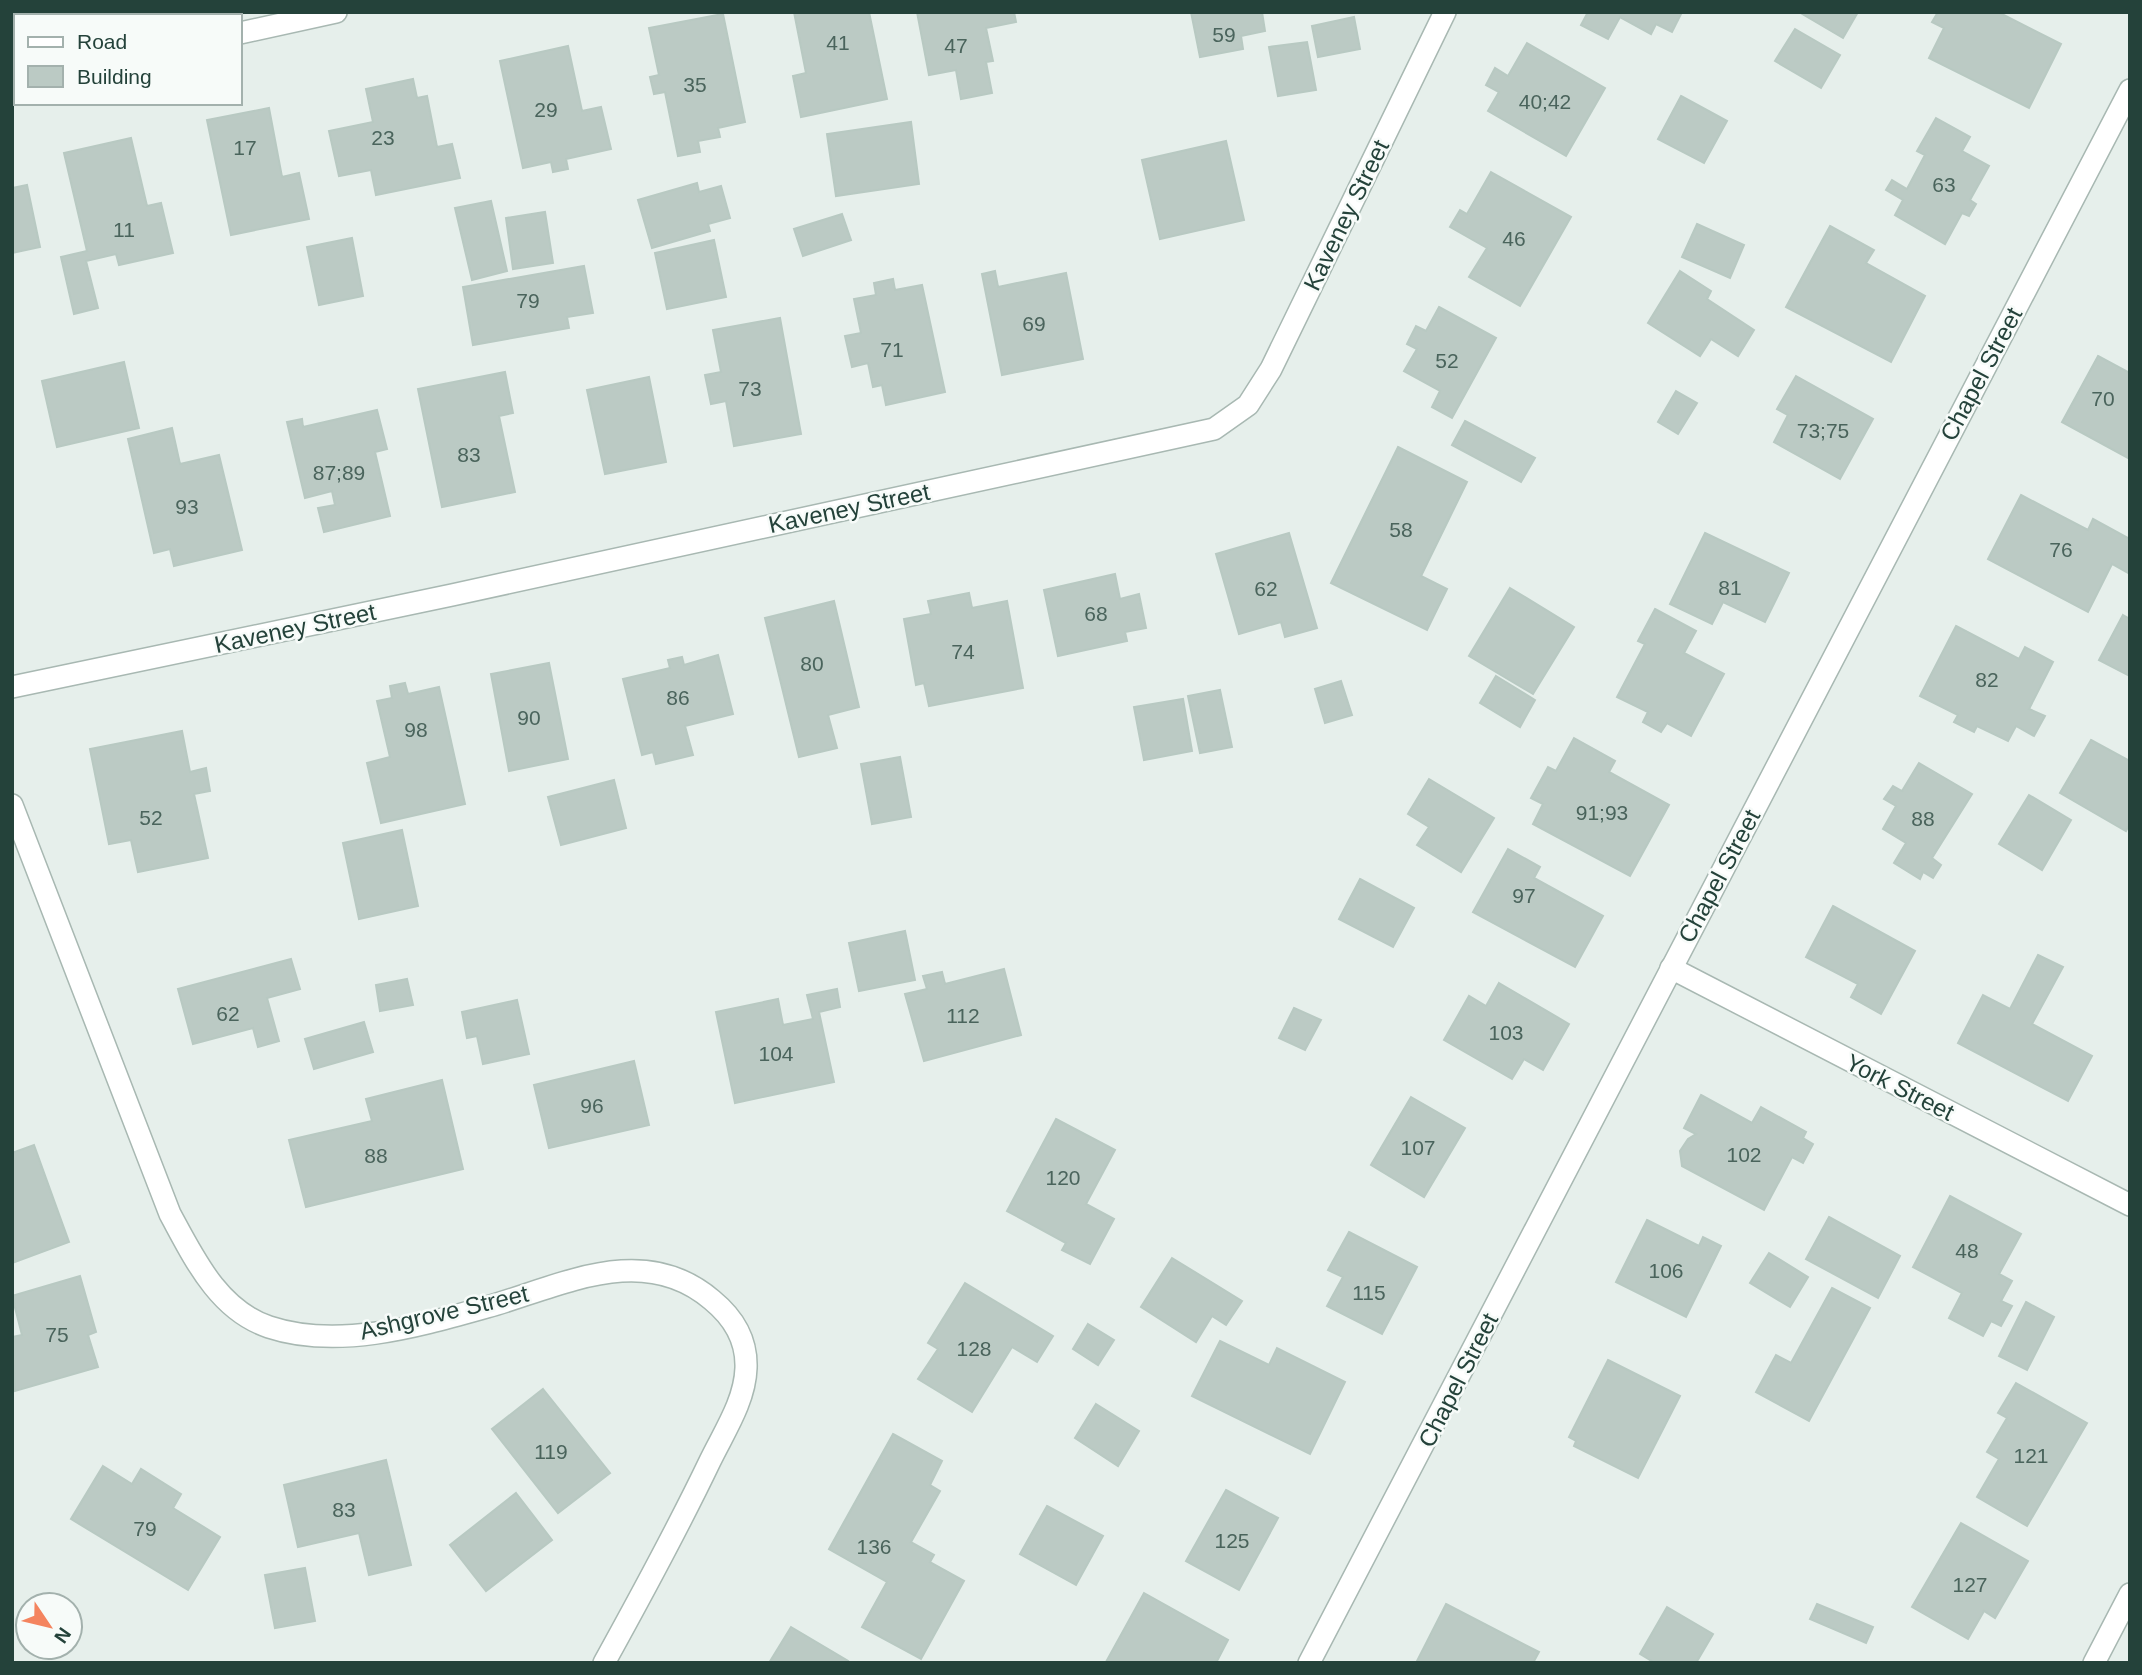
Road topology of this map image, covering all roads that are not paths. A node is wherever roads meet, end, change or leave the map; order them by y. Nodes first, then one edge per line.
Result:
1 (336, 12) edge
2 (1445, 12) edge
3 (242, 33) edge
4 (2130, 90) edge
5 (12, 687) edge
6 (12, 805) edge
7 (1671, 968) junction
8 (2130, 1205) edge
9 (2130, 1594) edge
10 (604, 1663) edge
11 (1309, 1663) edge
12 (2094, 1663) edge

1 - 3 street
2 - 5 street, Kaveney Street
4 - 7 street, Chapel Street
6 - 10 street, Ashgrove Street
7 - 8 street, York Street
7 - 11 street, Chapel Street
9 - 12 street

